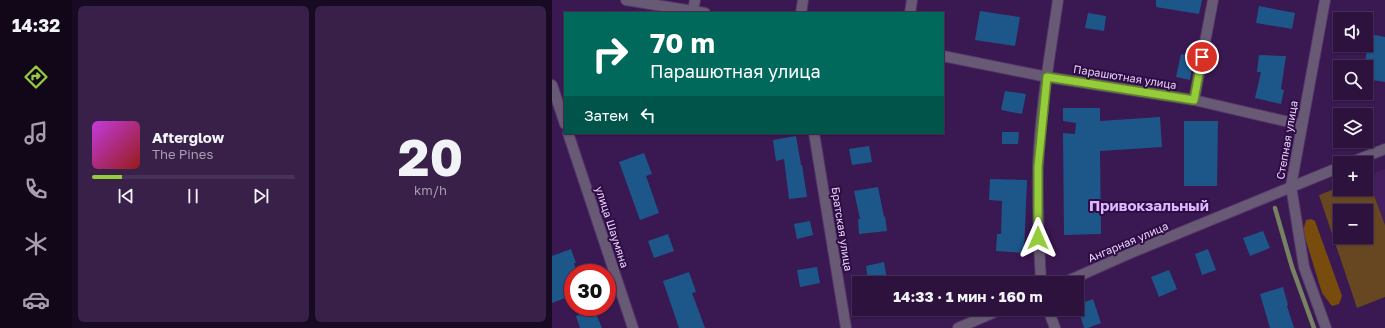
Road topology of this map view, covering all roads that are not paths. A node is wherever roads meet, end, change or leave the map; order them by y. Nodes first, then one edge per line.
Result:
1 (626, 0) edge
2 (695, 0) edge
3 (803, 0) edge
4 (912, 0) edge
5 (1058, 0) edge
6 (1213, 0) edge
7 (1325, 0) edge
8 (693, 10) junction
9 (701, 12) edge
10 (801, 12) edge
11 (910, 12) edge
12 (944, 56) edge
13 (1047, 77) junction
14 (552, 85) edge
15 (1194, 100) junction
16 (564, 121) edge
17 (1302, 125) junction
18 (568, 134) edge
19 (814, 134) edge
20 (1385, 149) edge
21 (1367, 156) edge
22 (1333, 169) edge
23 (1291, 186) junction
24 (1041, 276) edge
25 (1079, 276) edge
26 (986, 316) edge
27 (1051, 316) edge
28 (633, 328) edge
29 (846, 328) edge
30 (958, 328) edge
31 (1055, 328) edge
32 (1326, 328) edge

1 - 8 street
2 - 8 street
3 - 10 street
4 - 11 street
5 - 13 street
6 - 15 street
7 - 17 street, Степная улица
8 - 9 street
12 - 13 street, Парашютная улица
13 - 15 street, Парашютная улица
13 - 24 street
14 - 16 street
15 - 17 street, Парашютная улица
17 - 23 street, Степная улица
18 - 28 street, улица Шаумяна
19 - 29 street, Братская улица
20 - 21 street
22 - 23 street
23 - 25 street, Ангарная улица
23 - 32 street, Степная улица
26 - 30 street
27 - 31 street

